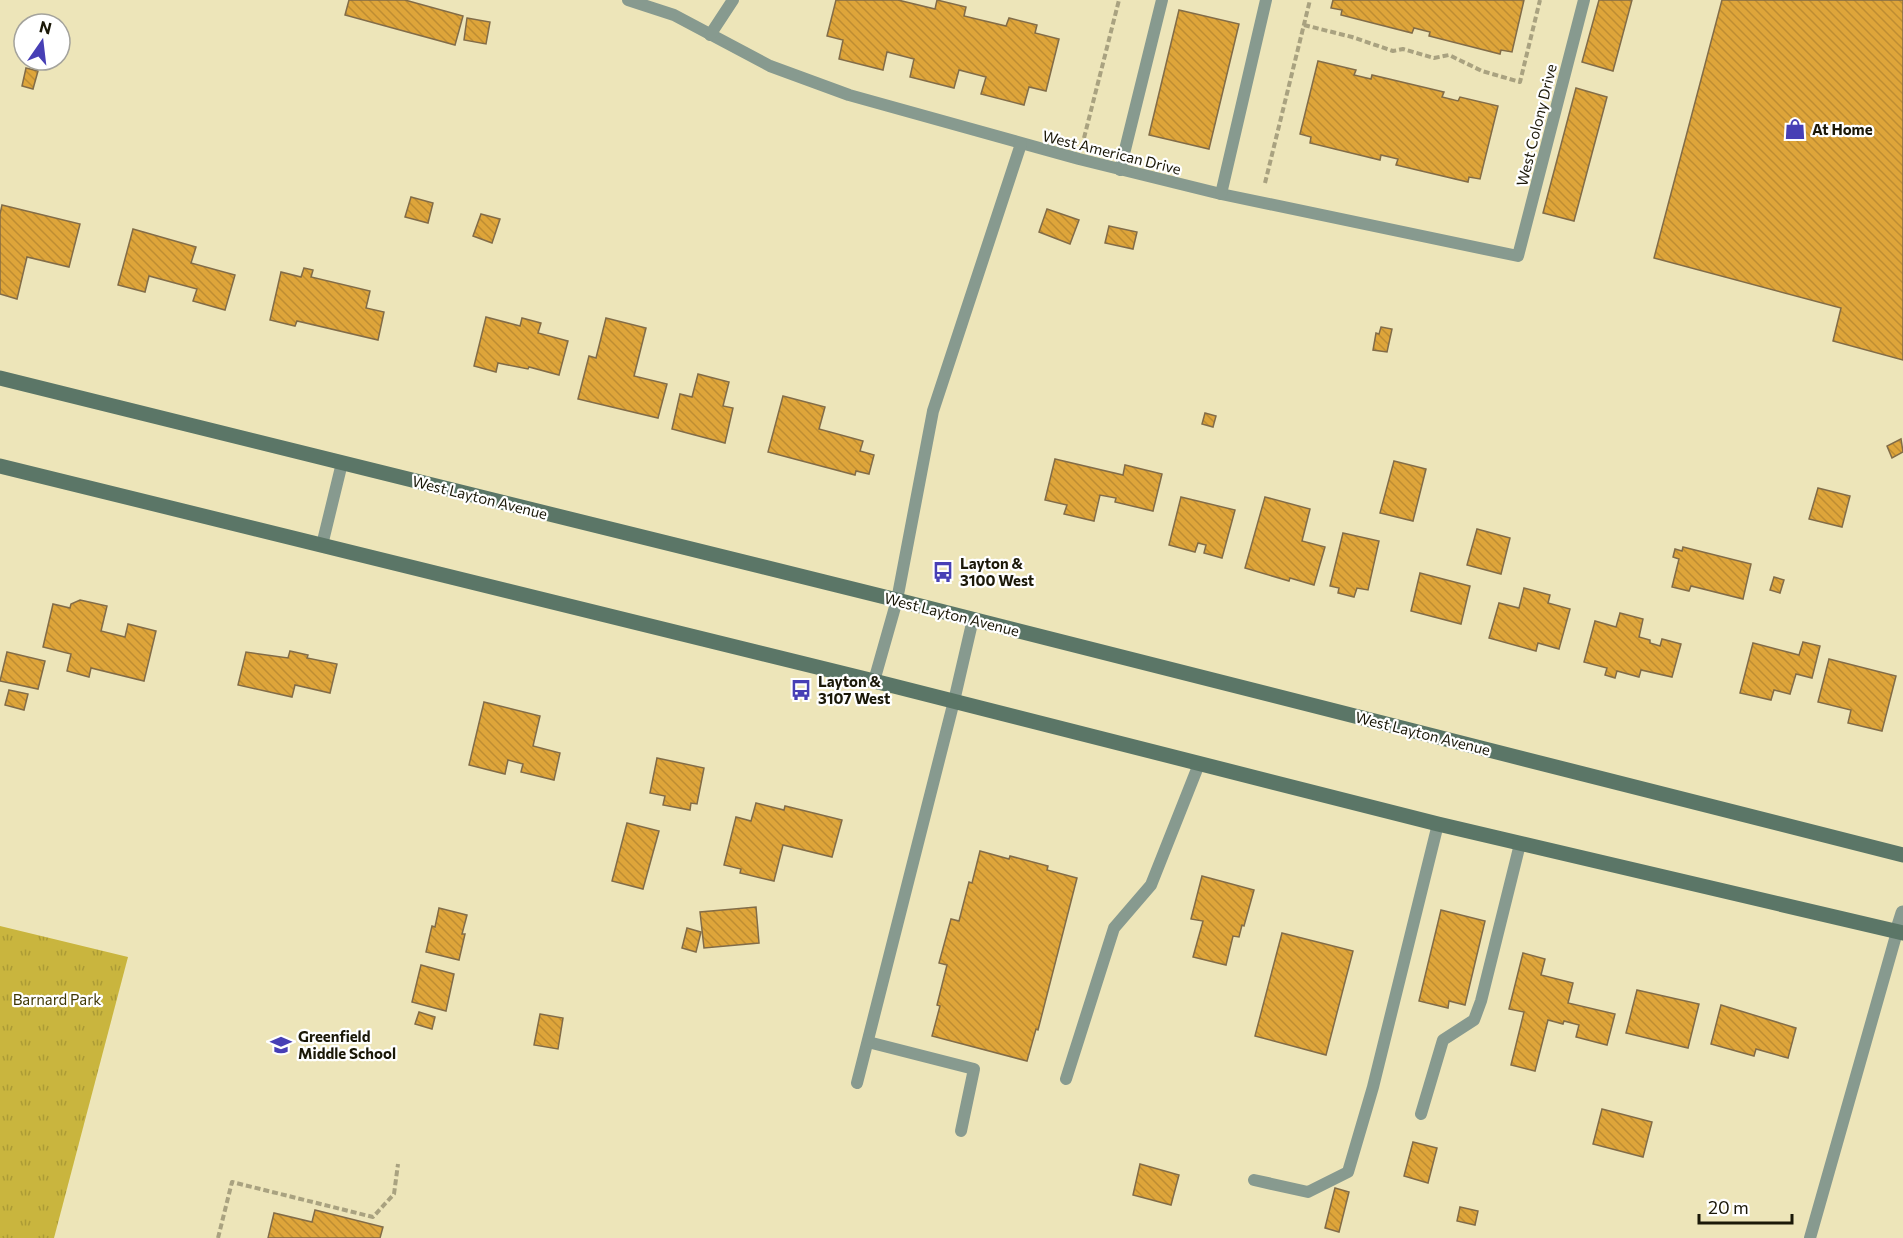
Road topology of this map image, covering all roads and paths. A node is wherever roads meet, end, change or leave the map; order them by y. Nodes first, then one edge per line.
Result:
1 (628, 0) edge
2 (733, 0) edge
3 (1119, 0) edge
4 (1162, 0) edge
5 (1266, 0) edge
6 (1310, 0) edge
7 (1540, 0) edge
8 (1584, 0) edge
9 (1304, 25) junction
10 (711, 35) junction
11 (1021, 144) junction
12 (1079, 159) junction
13 (1120, 170) junction
14 (1221, 194) junction
15 (1260, 203) junction
16 (1518, 256) joint
17 (0, 378) edge
18 (342, 463) junction
19 (0, 466) edge
20 (322, 545) junction
21 (897, 600) junction
22 (973, 619) junction
23 (874, 681) junction
24 (954, 702) junction
25 (1199, 764) junction
26 (1438, 824) junction
27 (1520, 844) junction
28 (1903, 855) edge
29 (1903, 913) edge
30 (1900, 932) edge
31 (868, 1042) junction
32 (1066, 1079) dead end
33 (857, 1083) dead end
34 (1421, 1114) dead end
35 (961, 1131) dead end
36 (398, 1164) dead end
37 (1254, 1180) dead end
38 (218, 1238) edge
39 (1810, 1238) edge

1 - 10 lane, West American Drive
2 - 10 lane
3 - 12 path
4 - 13 lane
5 - 14 lane
6 - 9 path
7 - 9 path
8 - 16 lane, West Colony Drive
9 - 15 path
10 - 11 lane, West American Drive
11 - 12 lane, West American Drive
11 - 21 lane
12 - 13 lane, West American Drive
13 - 14 lane, West American Drive
14 - 15 lane, West American Drive
15 - 16 lane, West American Drive
17 - 18 main road, West Layton Avenue
18 - 20 lane
18 - 21 main road, West Layton Avenue
19 - 20 main road
20 - 23 main road
21 - 22 main road, West Layton Avenue
21 - 23 lane
22 - 24 lane
22 - 28 main road, West Layton Avenue
23 - 24 main road
24 - 25 main road
24 - 31 lane
25 - 26 main road
25 - 32 lane
26 - 27 main road
26 - 37 lane
27 - 30 main road
27 - 34 lane
29 - 30 street
30 - 39 lane
31 - 33 lane
31 - 35 lane
36 - 38 path

